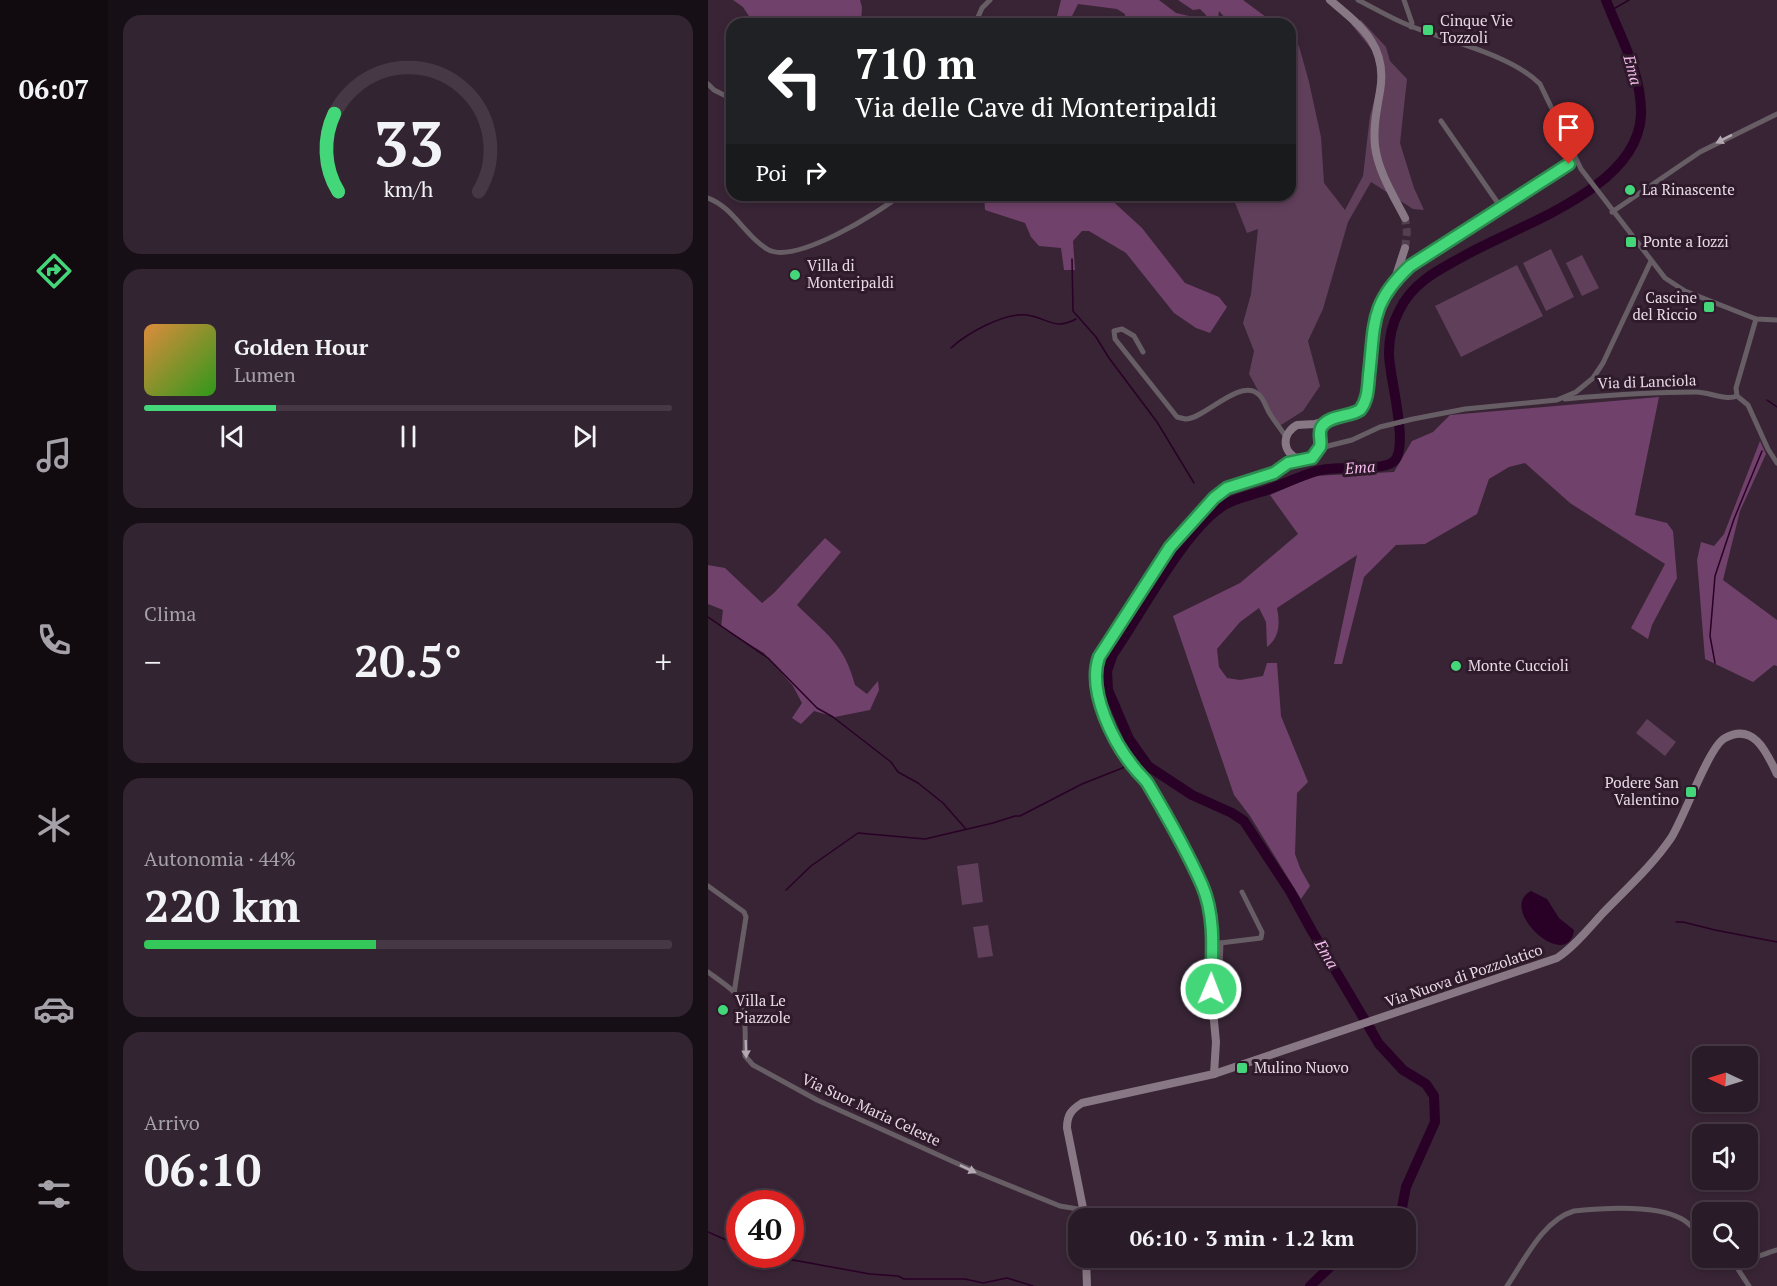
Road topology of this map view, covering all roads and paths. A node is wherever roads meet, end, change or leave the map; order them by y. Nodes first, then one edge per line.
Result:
1 (990, 0) edge
2 (1330, 0) edge
3 (1358, 0) edge
4 (1404, 0) edge
5 (978, 18) edge
6 (1411, 27) junction
7 (708, 84) edge
8 (726, 96) edge
9 (1777, 114) edge
10 (1441, 121) dead end
11 (1575, 159) junction
12 (708, 198) edge
13 (891, 201) edge
14 (1502, 208) junction
15 (1612, 212) junction
16 (1405, 218) tunnel mouth
17 (1405, 248) tunnel mouth
18 (1651, 261) junction
19 (1394, 282) junction
20 (1756, 319) junction
21 (1777, 320) edge
22 (1143, 352) dead end
23 (1737, 396) junction
24 (1557, 400) junction
25 (1332, 419) junction
26 (1307, 424) junction
27 (1279, 425) junction
28 (1291, 428) junction
29 (1320, 435) junction
30 (1286, 437) junction
31 (1335, 444) junction
32 (1318, 451) junction
33 (1290, 454) junction
34 (1299, 459) junction
35 (1777, 463) edge
36 (1283, 466) junction
37 (1777, 774) edge
38 (708, 886) edge
39 (1242, 892) dead end
40 (1221, 943) junction
41 (1212, 944) junction
42 (708, 972) edge
43 (1211, 972) junction
44 (734, 993) junction
45 (1214, 1074) junction
46 (1083, 1208) edge
47 (1068, 1209) edge
48 (1692, 1227) edge
49 (1777, 1250) edge
50 (1758, 1257) edge
51 (1086, 1268) edge
52 (1737, 1268) edge
53 (1087, 1286) edge
54 (1507, 1286) edge
55 (1749, 1286) edge

1 - 5 street
2 - 16 street
3 - 6 street
4 - 6 street
6 - 11 street
7 - 8 street
9 -> 15 street
10 - 14 street
11 - 14 street
11 - 15 street
12 - 13 street
14 - 19 street
15 - 18 street
17 - 19 street
18 - 20 street
18 - 24 street
19 - 25 street
20 - 21 street
20 - 23 street
22 - 27 street
23 - 24 street, Via di Lanciola
23 - 35 street
24 - 31 street, Via di Lanciola
25 - 26 street
25 - 29 street
26 - 28 street
26 - 29 street
27 - 28 street
27 - 30 street
28 - 30 street
29 - 31 street
29 - 32 street
30 - 33 street
31 - 32 street, Via di Lanciola
32 - 34 street
33 - 34 street
33 - 36 street
34 - 36 street
36 - 41 street
37 - 45 street, Via Nuova di Pozzolatico
38 - 44 street
39 - 40 street
40 - 41 street
40 - 43 street
41 - 43 street
42 - 44 street
43 - 45 street
44 -> 47 street, Via Suor Maria Celeste
45 - 46 street, Via Nuova di Pozzolatico
48 - 54 street
49 - 50 street
51 - 53 street
52 - 55 street

